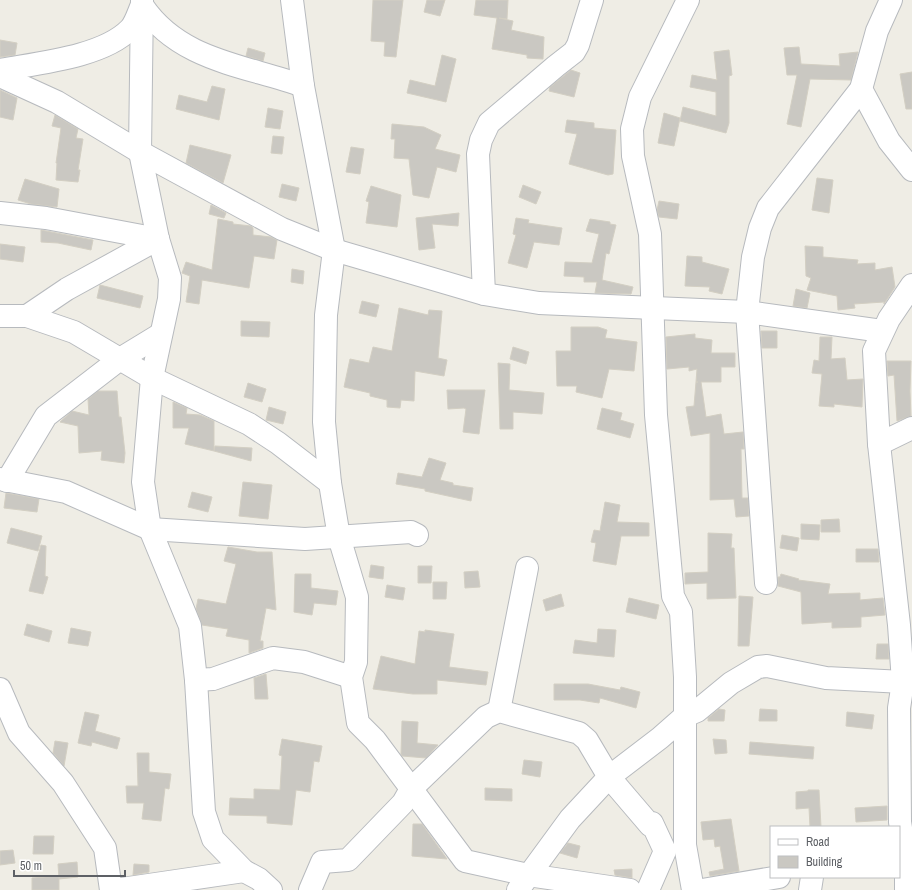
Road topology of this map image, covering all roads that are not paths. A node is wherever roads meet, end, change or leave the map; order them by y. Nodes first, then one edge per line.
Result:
1 (292, 0) edge
2 (592, 0) edge
3 (688, 0) edge
4 (892, 0) edge
5 (142, 2) edge
6 (0, 70) edge
7 (0, 76) edge
8 (304, 86) junction
9 (861, 89) junction
10 (140, 152) junction
11 (912, 170) edge
12 (0, 213) edge
13 (158, 239) junction
14 (334, 250) junction
15 (912, 285) edge
16 (484, 294) junction
17 (652, 309) junction
18 (747, 312) junction
19 (0, 316) edge
20 (27, 316) junction
21 (882, 331) junction
22 (161, 334) junction
23 (120, 359) junction
24 (152, 378) junction
25 (912, 428) edge
26 (879, 444) junction
27 (3, 480) edge
28 (330, 483) junction
29 (150, 530) junction
30 (417, 535) dead end
31 (340, 537) junction
32 (528, 568) dead end
33 (766, 582) dead end
34 (351, 677) junction
35 (196, 680) junction
36 (909, 685) edge
37 (0, 689) edge
38 (499, 711) junction
39 (685, 716) junction
40 (609, 777) junction
41 (411, 789) junction
42 (906, 859) edge
43 (244, 871) junction
44 (774, 878) edge
45 (812, 878) edge
46 (523, 882) edge
47 (111, 890) edge
48 (115, 890) edge
49 (271, 890) edge
50 (310, 890) edge
51 (630, 890) edge
52 (648, 890) edge
53 (693, 890) edge
54 (702, 890) edge
55 (810, 890) edge
56 (906, 890) edge

1 - 8 street
2 - 16 street
3 - 17 street
4 - 9 street
5 - 6 street
5 - 8 street
5 - 10 street
7 - 10 street
8 - 14 street
9 - 11 street
9 - 18 street
10 - 13 street
10 - 14 street
12 - 13 street
13 - 20 street
13 - 22 street
14 - 16 street
14 - 28 street
15 - 21 street
16 - 17 street
17 - 18 street
17 - 39 street
18 - 21 street
18 - 33 street
19 - 20 street
20 - 23 street
21 - 26 street
22 - 23 street
22 - 24 street
23 - 24 street
23 - 27 street
24 - 28 street
24 - 29 street
25 - 26 street
26 - 36 street
27 - 29 street
28 - 31 street
29 - 31 street
29 - 35 street
30 - 31 street
31 - 34 street
32 - 38 street
34 - 35 street
34 - 41 street
35 - 43 street
36 - 39 street
36 - 42 street
37 - 47 street
38 - 40 street
38 - 41 street
39 - 40 street
39 - 53 street
40 - 46 street
40 - 52 street
41 - 46 street
41 - 50 street
42 - 56 street
43 - 48 street
43 - 49 street
44 - 54 street
45 - 55 street
46 - 51 street

